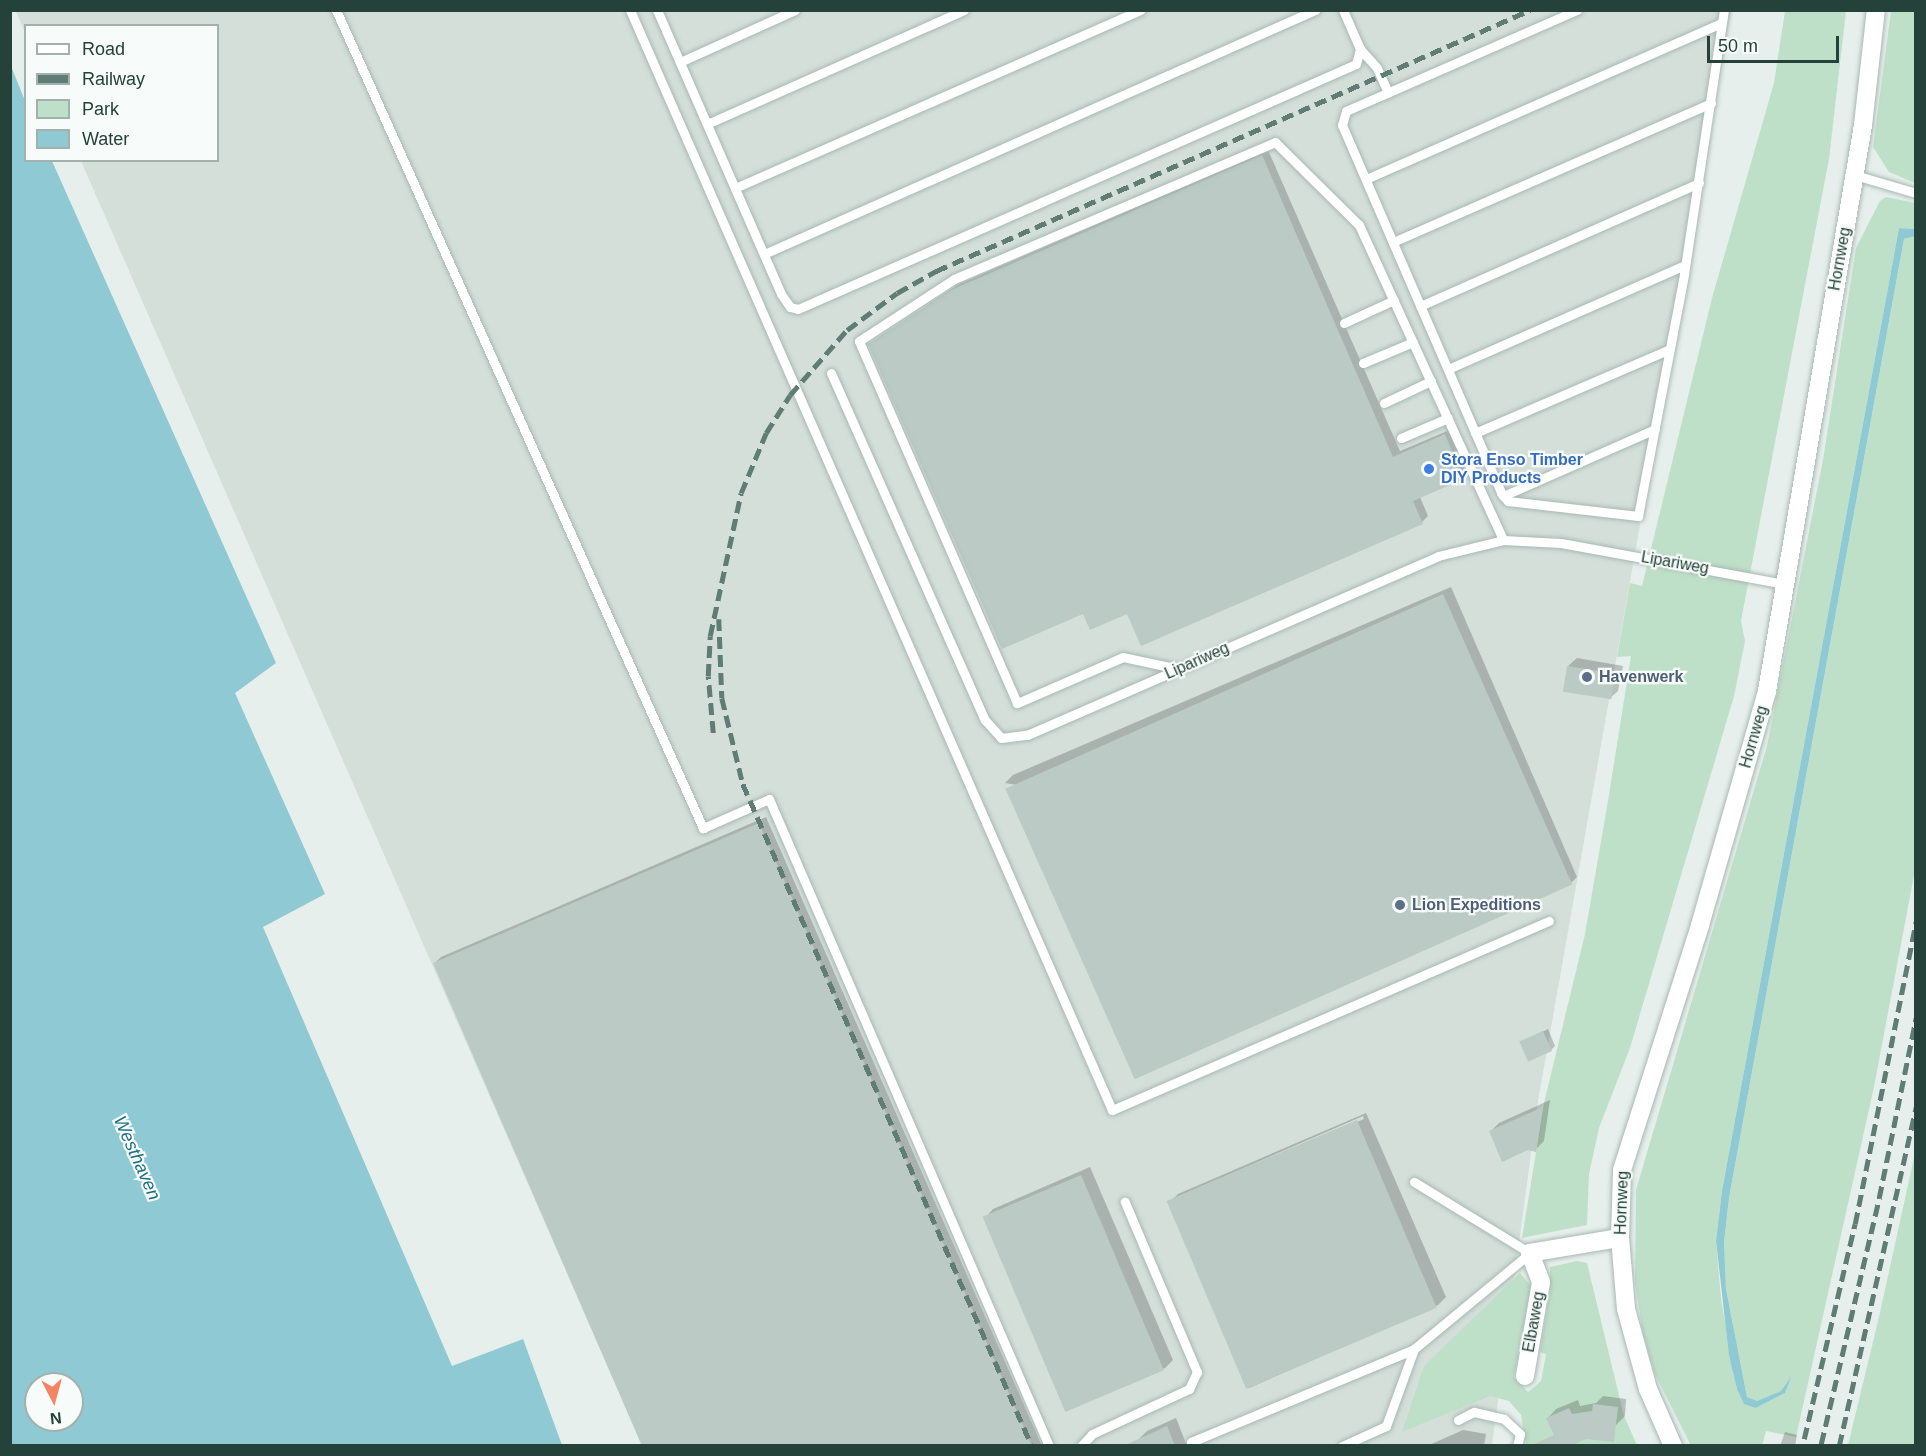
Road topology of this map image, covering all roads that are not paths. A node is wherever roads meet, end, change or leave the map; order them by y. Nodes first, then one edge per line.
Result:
1 (336, 10) edge
2 (630, 10) edge
3 (657, 10) edge
4 (795, 10) edge
5 (964, 10) edge
6 (1141, 10) edge
7 (1315, 10) edge
8 (1343, 10) edge
9 (1577, 10) edge
10 (1724, 10) edge
11 (1876, 10) edge
12 (1722, 23) junction
13 (1360, 49) junction
14 (680, 62) junction
15 (1388, 93) junction
16 (1711, 103) junction
17 (707, 124) junction
18 (1854, 174) junction
19 (1366, 179) junction
20 (1698, 183) junction
21 (735, 188) junction
22 (1916, 193) edge
23 (1393, 242) junction
24 (764, 254) junction
25 (1685, 265) junction
26 (1394, 300) junction
27 (1420, 306) junction
28 (1344, 323) dead end
29 (1413, 342) junction
30 (1670, 349) junction
31 (1364, 363) dead end
32 (1448, 369) junction
33 (831, 373) dead end
34 (1431, 381) junction
35 (1384, 403) dead end
36 (1448, 418) junction
37 (1655, 429) junction
38 (1475, 433) junction
39 (1401, 438) dead end
40 (1503, 495) junction
41 (1503, 540) junction
42 (1785, 584) junction
43 (1179, 669) junction
44 (1550, 921) dead end
45 (1414, 1182) dead end
46 (1125, 1202) dead end
47 (1620, 1238) junction
48 (1530, 1253) junction
49 (1414, 1349) junction
50 (1525, 1376) dead end
51 (1458, 1420) dead end
52 (1191, 1442) dead end
53 (1049, 1446) edge
54 (1082, 1446) edge
55 (1342, 1446) edge
56 (1517, 1446) edge
57 (1673, 1446) edge

1 - 53 lane
2 - 44 lane
3 - 14 lane
4 - 14 lane
5 - 17 lane
6 - 21 lane
7 - 24 lane
8 - 13 lane
9 - 15 lane
10 - 12 lane
11 - 18 street, Hornweg
12 - 16 lane
12 - 19 lane
13 - 15 lane
13 - 24 lane
14 - 17 lane
15 - 19 lane
16 - 20 lane
16 - 23 lane
17 - 21 lane
18 - 22 lane
18 - 42 street, Hornweg
19 - 23 lane
20 - 25 lane
20 - 27 lane
21 - 24 lane
23 - 27 lane
25 - 30 lane
25 - 32 lane
26 - 28 lane
26 - 29 lane
26 - 43 lane
27 - 32 lane
29 - 31 lane
29 - 34 lane
30 - 37 lane
30 - 38 lane
32 - 38 lane
33 - 43 lane, Lipariweg
34 - 35 lane
34 - 36 lane
36 - 39 lane
36 - 41 lane
37 - 40 lane
37 - 40 lane
38 - 40 lane
41 - 42 lane, Lipariweg
41 - 43 lane, Lipariweg
42 - 47 street, Hornweg
45 - 48 lane
46 - 54 lane
47 - 48 street
47 - 57 street, Hornweg
48 - 49 lane
48 - 50 street, Elbaweg
49 - 52 lane
49 - 55 lane
51 - 56 lane

